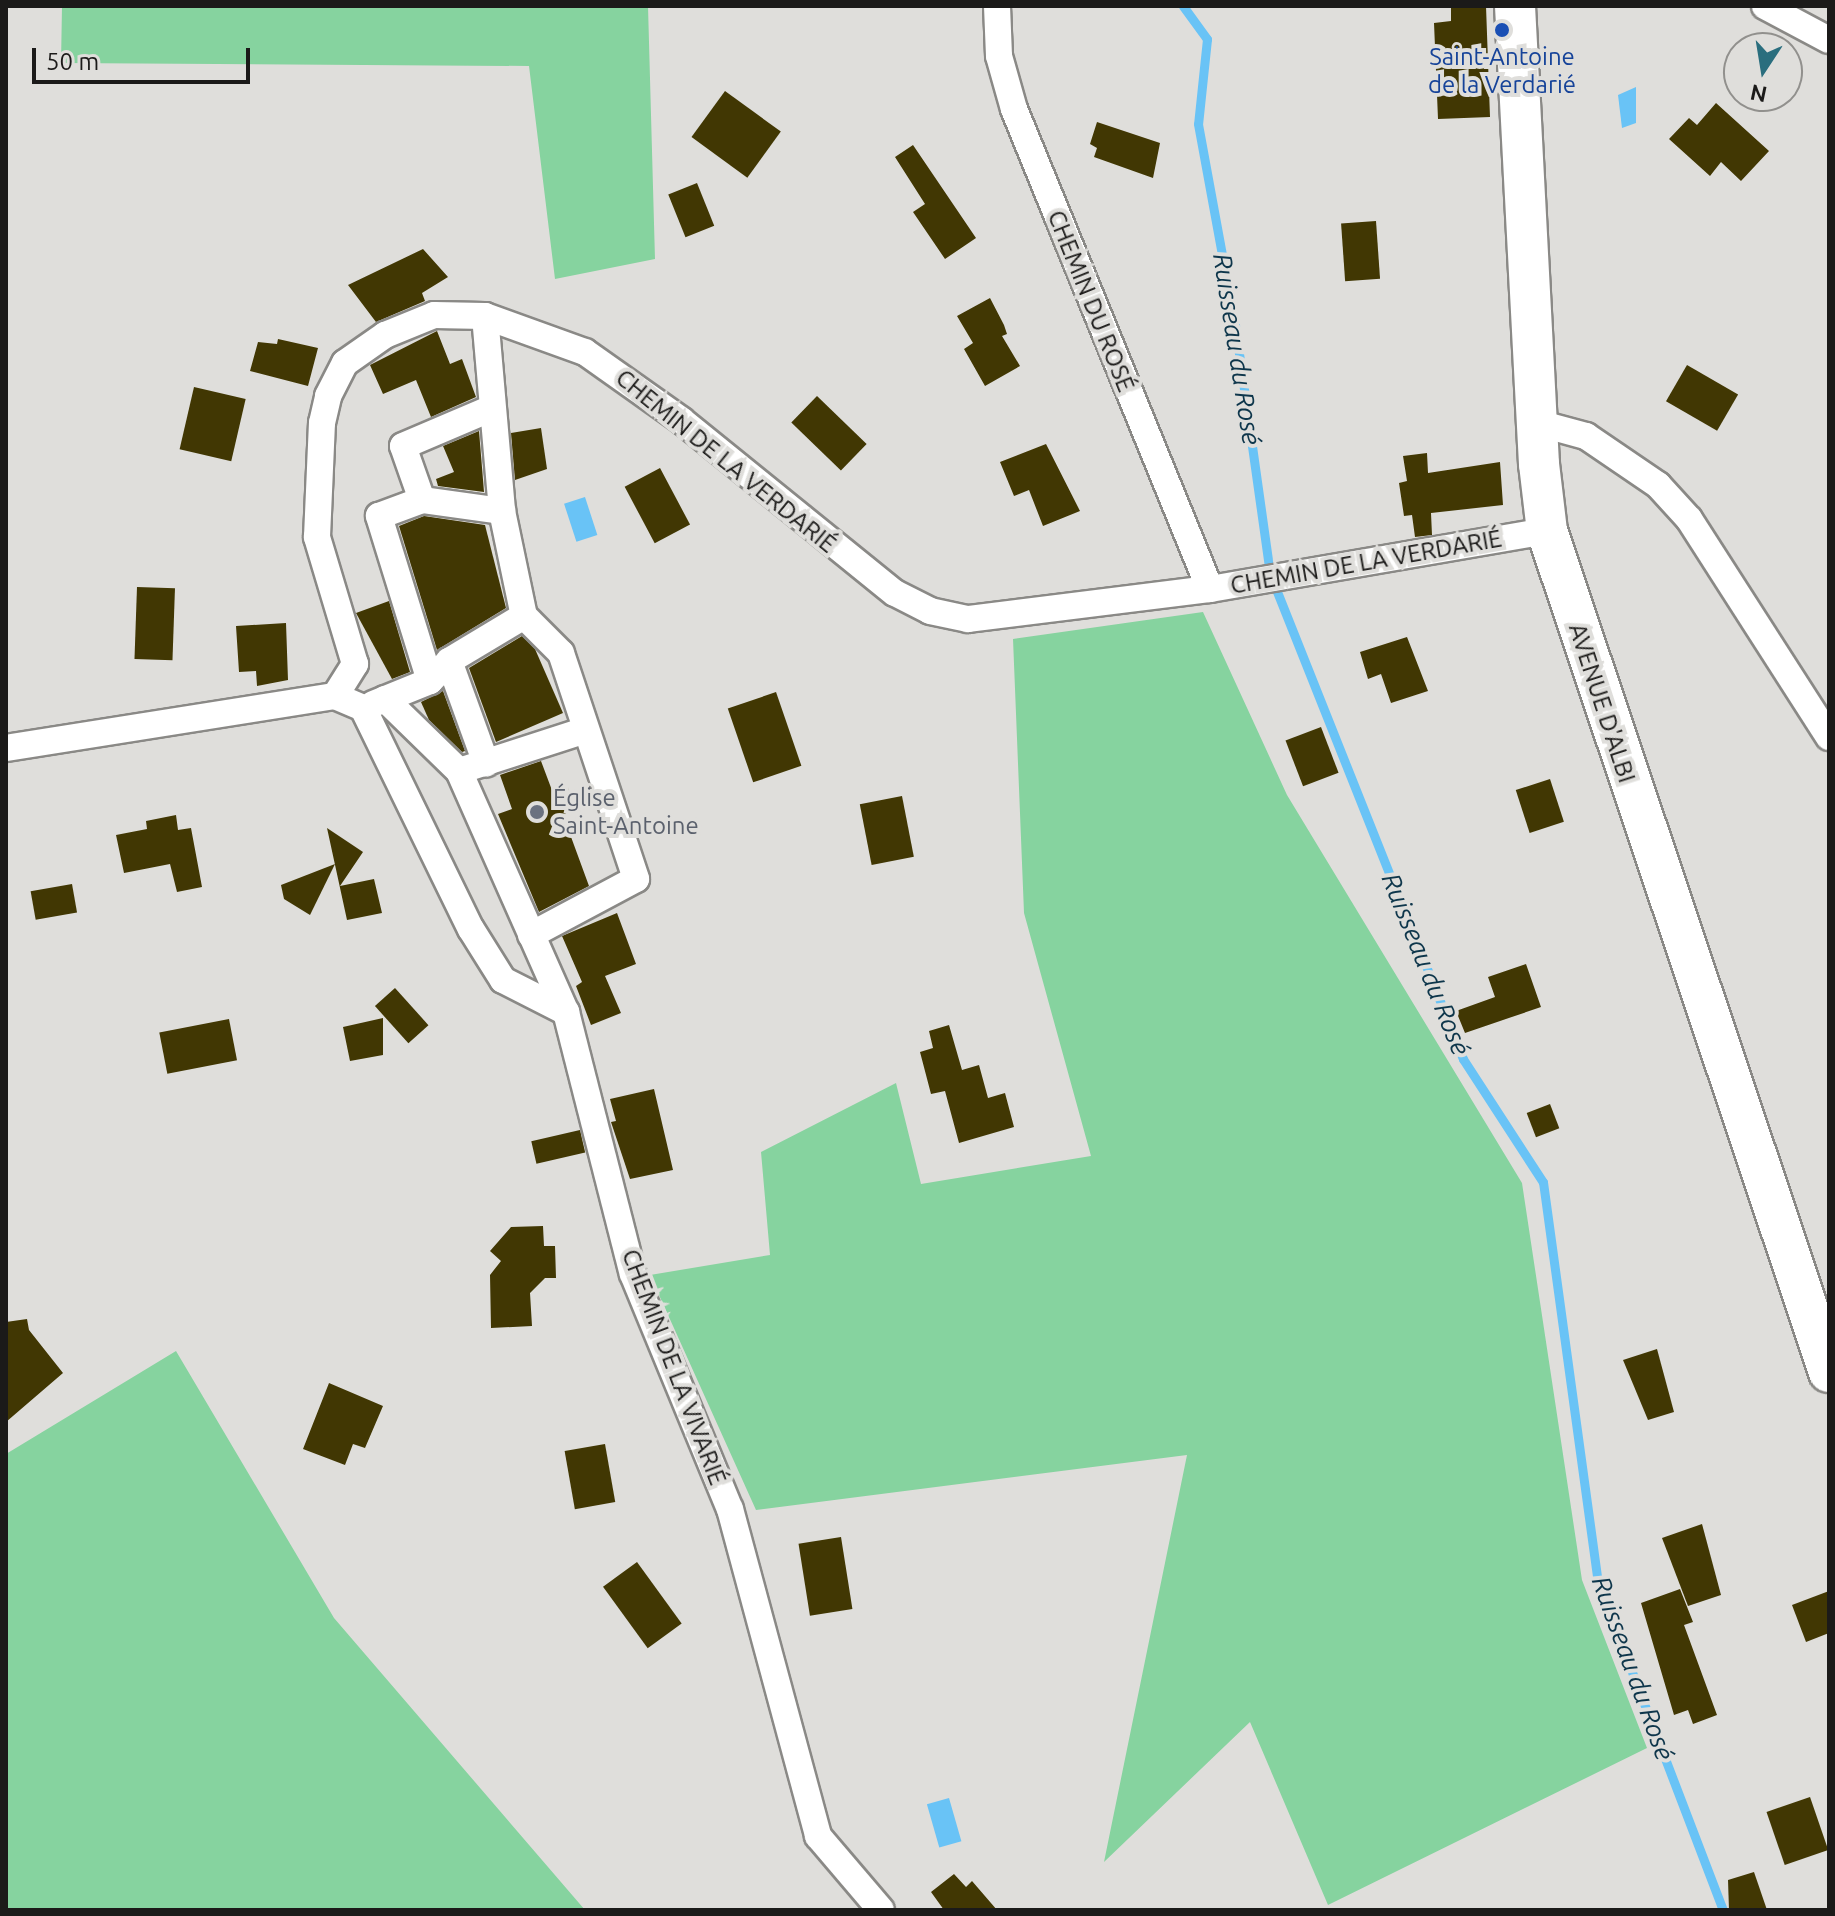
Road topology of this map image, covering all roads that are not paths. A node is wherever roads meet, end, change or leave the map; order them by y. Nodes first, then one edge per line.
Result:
1 (997, 6) edge
2 (1515, 6) edge
3 (1765, 6) edge
4 (1829, 40) edge
5 (485, 316) junction
6 (492, 408) junction
7 (1538, 423) junction
8 (422, 500) junction
9 (502, 511) junction
10 (1547, 531) junction
11 (1210, 589) junction
12 (524, 616) junction
13 (449, 661) junction
14 (430, 681) junction
15 (335, 696) junction
16 (374, 704) junction
17 (586, 730) junction
18 (1829, 737) edge
19 (6, 748) edge
20 (486, 763) junction
21 (459, 771) junction
22 (531, 935) junction
23 (566, 1012) junction
24 (1829, 1372) edge
25 (881, 1910) edge

1 - 11 street, CHEMIN DU ROSÉ
2 - 7 main road, AVENUE D'ALBI
3 - 4 street
5 - 6 street
5 - 11 street, CHEMIN DE LA VERDARIÉ
5 - 15 street, CHEMIN DE LA VERDARIÉ
6 - 8 street
6 - 9 street
7 - 10 main road, AVENUE D'ALBI
7 - 18 street
8 - 9 street
8 - 14 street
9 - 12 street
10 - 11 street, CHEMIN DE LA VERDARIÉ
10 - 24 main road, AVENUE D'ALBI
12 - 13 street
12 - 17 street
13 - 14 street
13 - 20 street
14 - 16 street
15 - 16 street
15 - 19 street
16 - 21 street
16 - 23 street
17 - 20 street
17 - 22 street
20 - 21 street
21 - 22 street, CHEMIN DE LA VIVARIÉ
22 - 23 street, CHEMIN DE LA VIVARIÉ
23 - 25 street, CHEMIN DE LA VIVARIÉ

